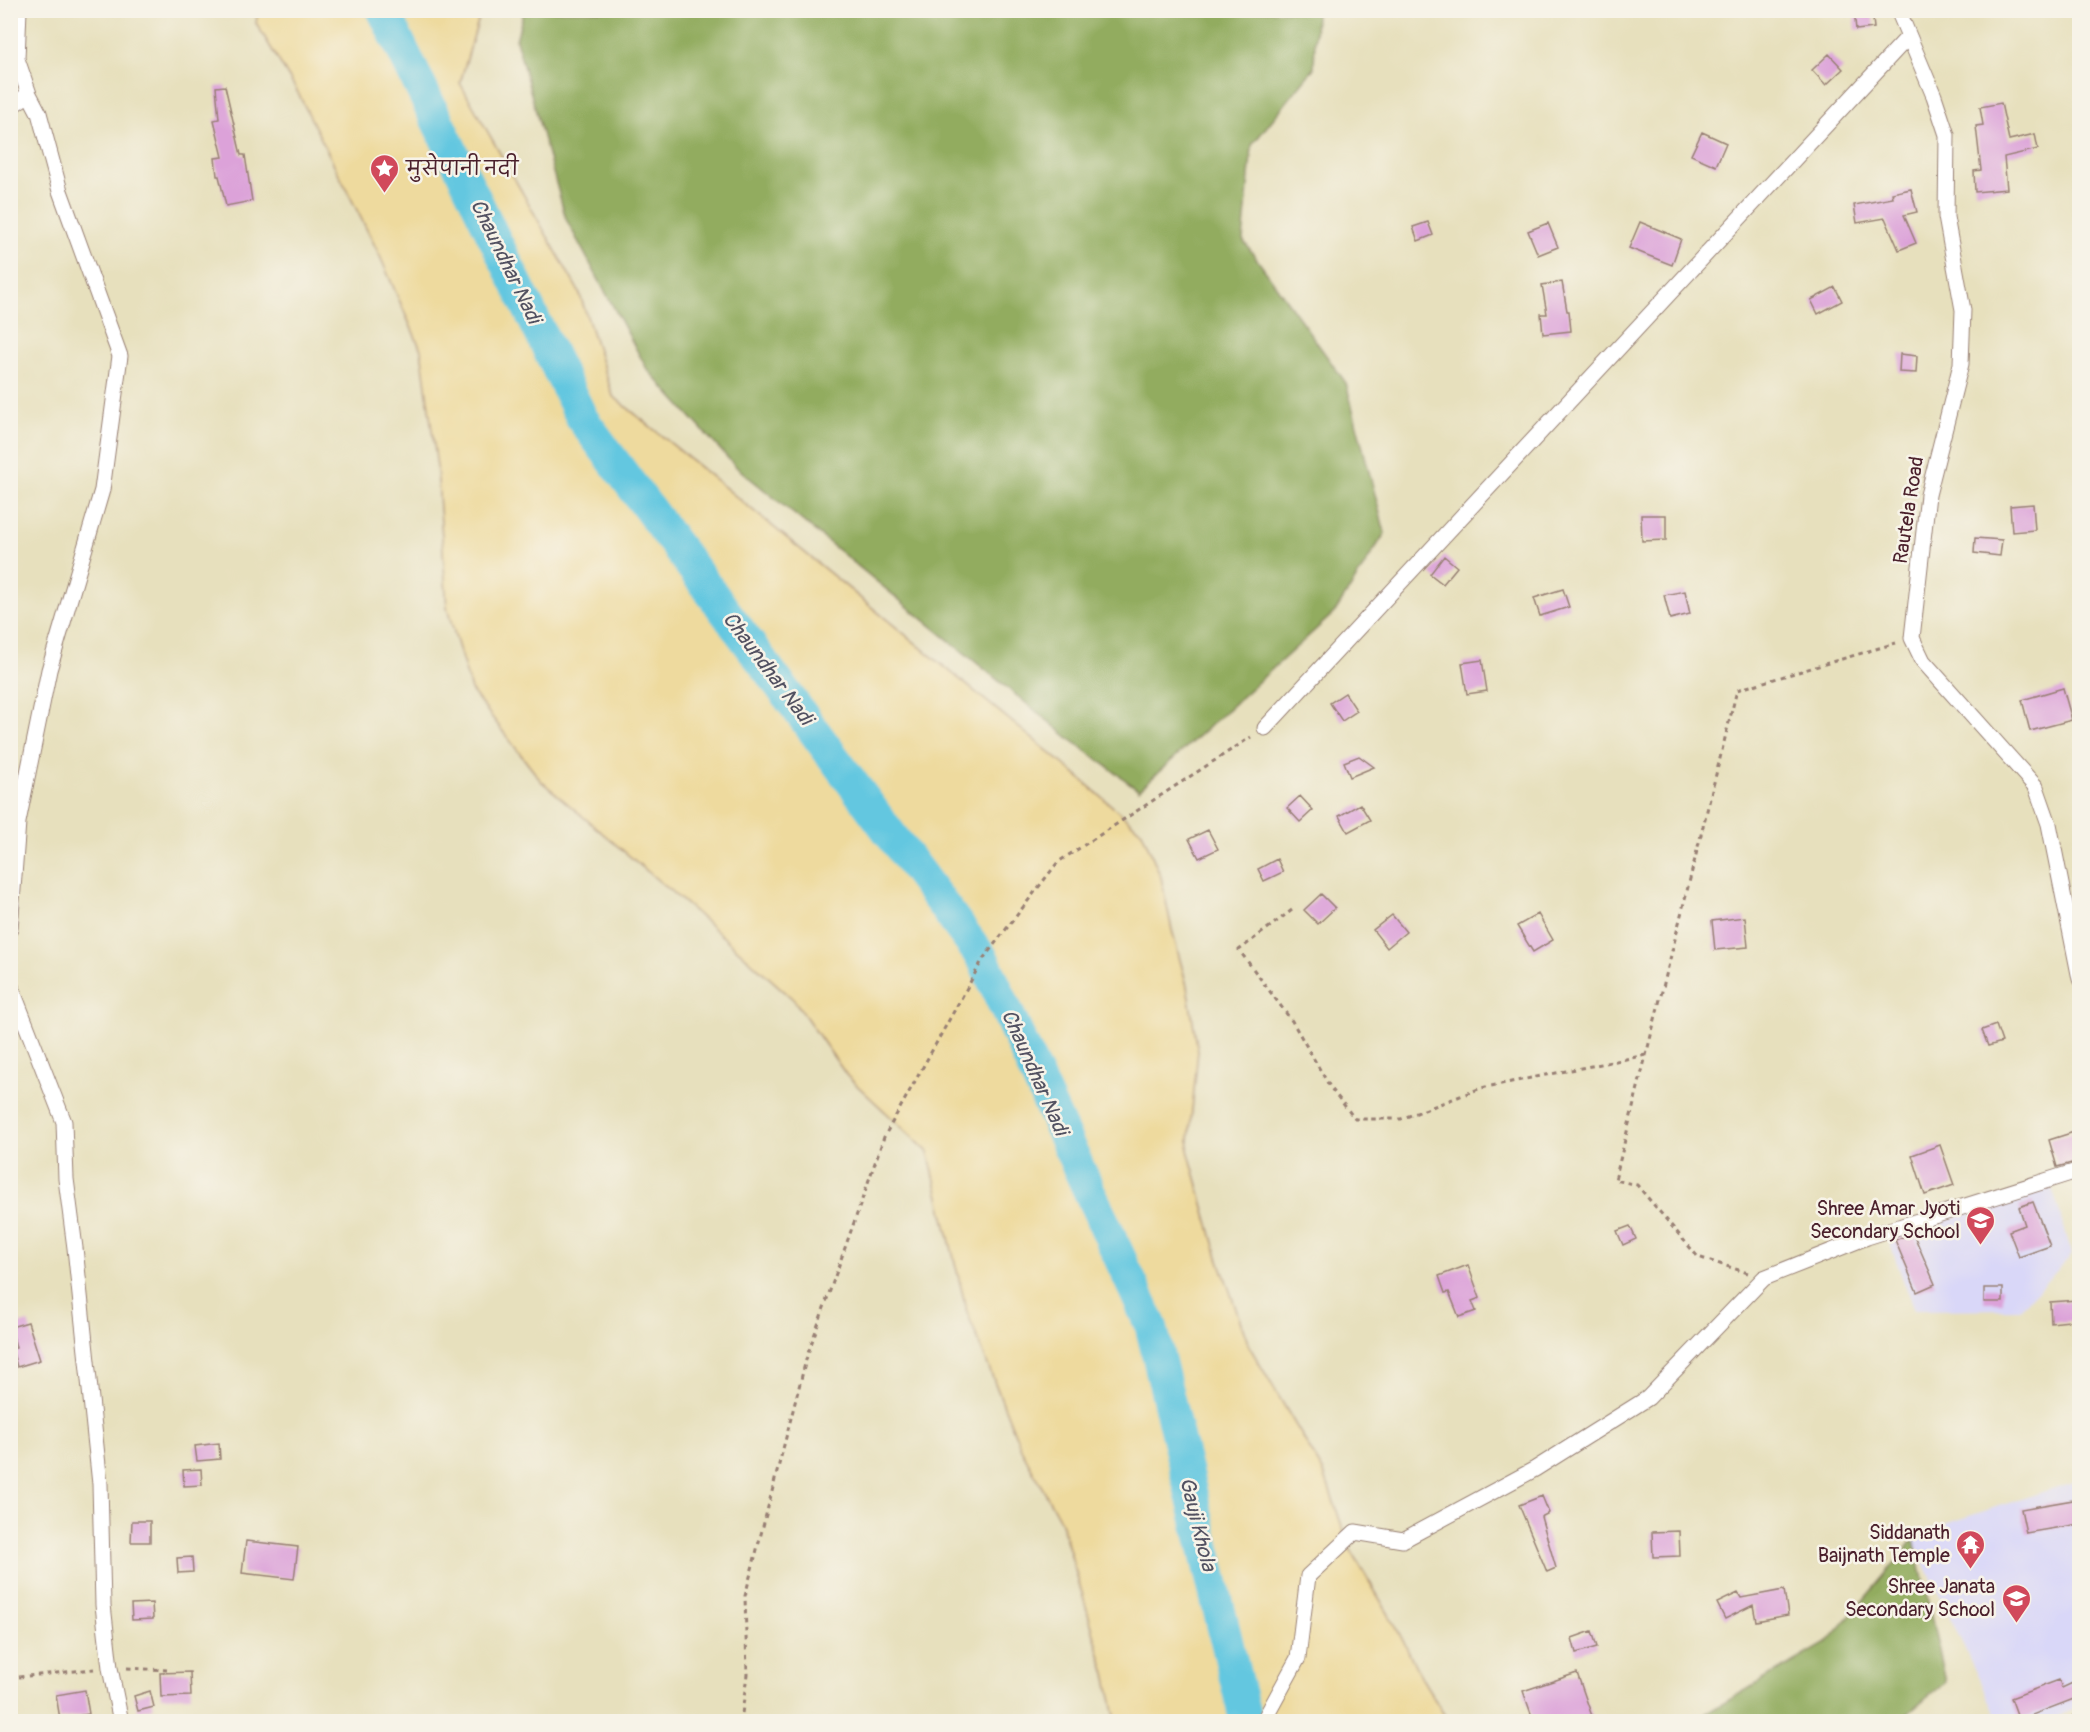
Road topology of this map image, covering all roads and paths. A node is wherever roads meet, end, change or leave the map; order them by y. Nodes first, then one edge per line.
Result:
1 (19, 10) edge
2 (1898, 10) edge
3 (1908, 38) junction
4 (29, 94) junction
5 (10, 107) edge
6 (1912, 638) junction
7 (1265, 728) joint
8 (1292, 910) dead end
9 (10, 929) edge
10 (2079, 979) edge
11 (10, 984) edge
12 (1646, 1055) junction
13 (2079, 1170) edge
14 (1764, 1278) junction
15 (110, 1668) junction
16 (167, 1670) dead end
17 (10, 1678) edge
18 (121, 1722) edge
19 (741, 1722) edge
20 (1263, 1722) edge

1 - 4 street
2 - 3 street, Rautela Road
3 - 6 street, Rautela Road
3 - 7 street
4 - 5 street
4 - 9 street
6 - 10 street
6 - 12 path
7 - 19 path
8 - 12 path
11 - 15 street
12 - 14 path
13 - 14 street
14 - 20 street
15 - 16 path
15 - 17 path
15 - 18 street

